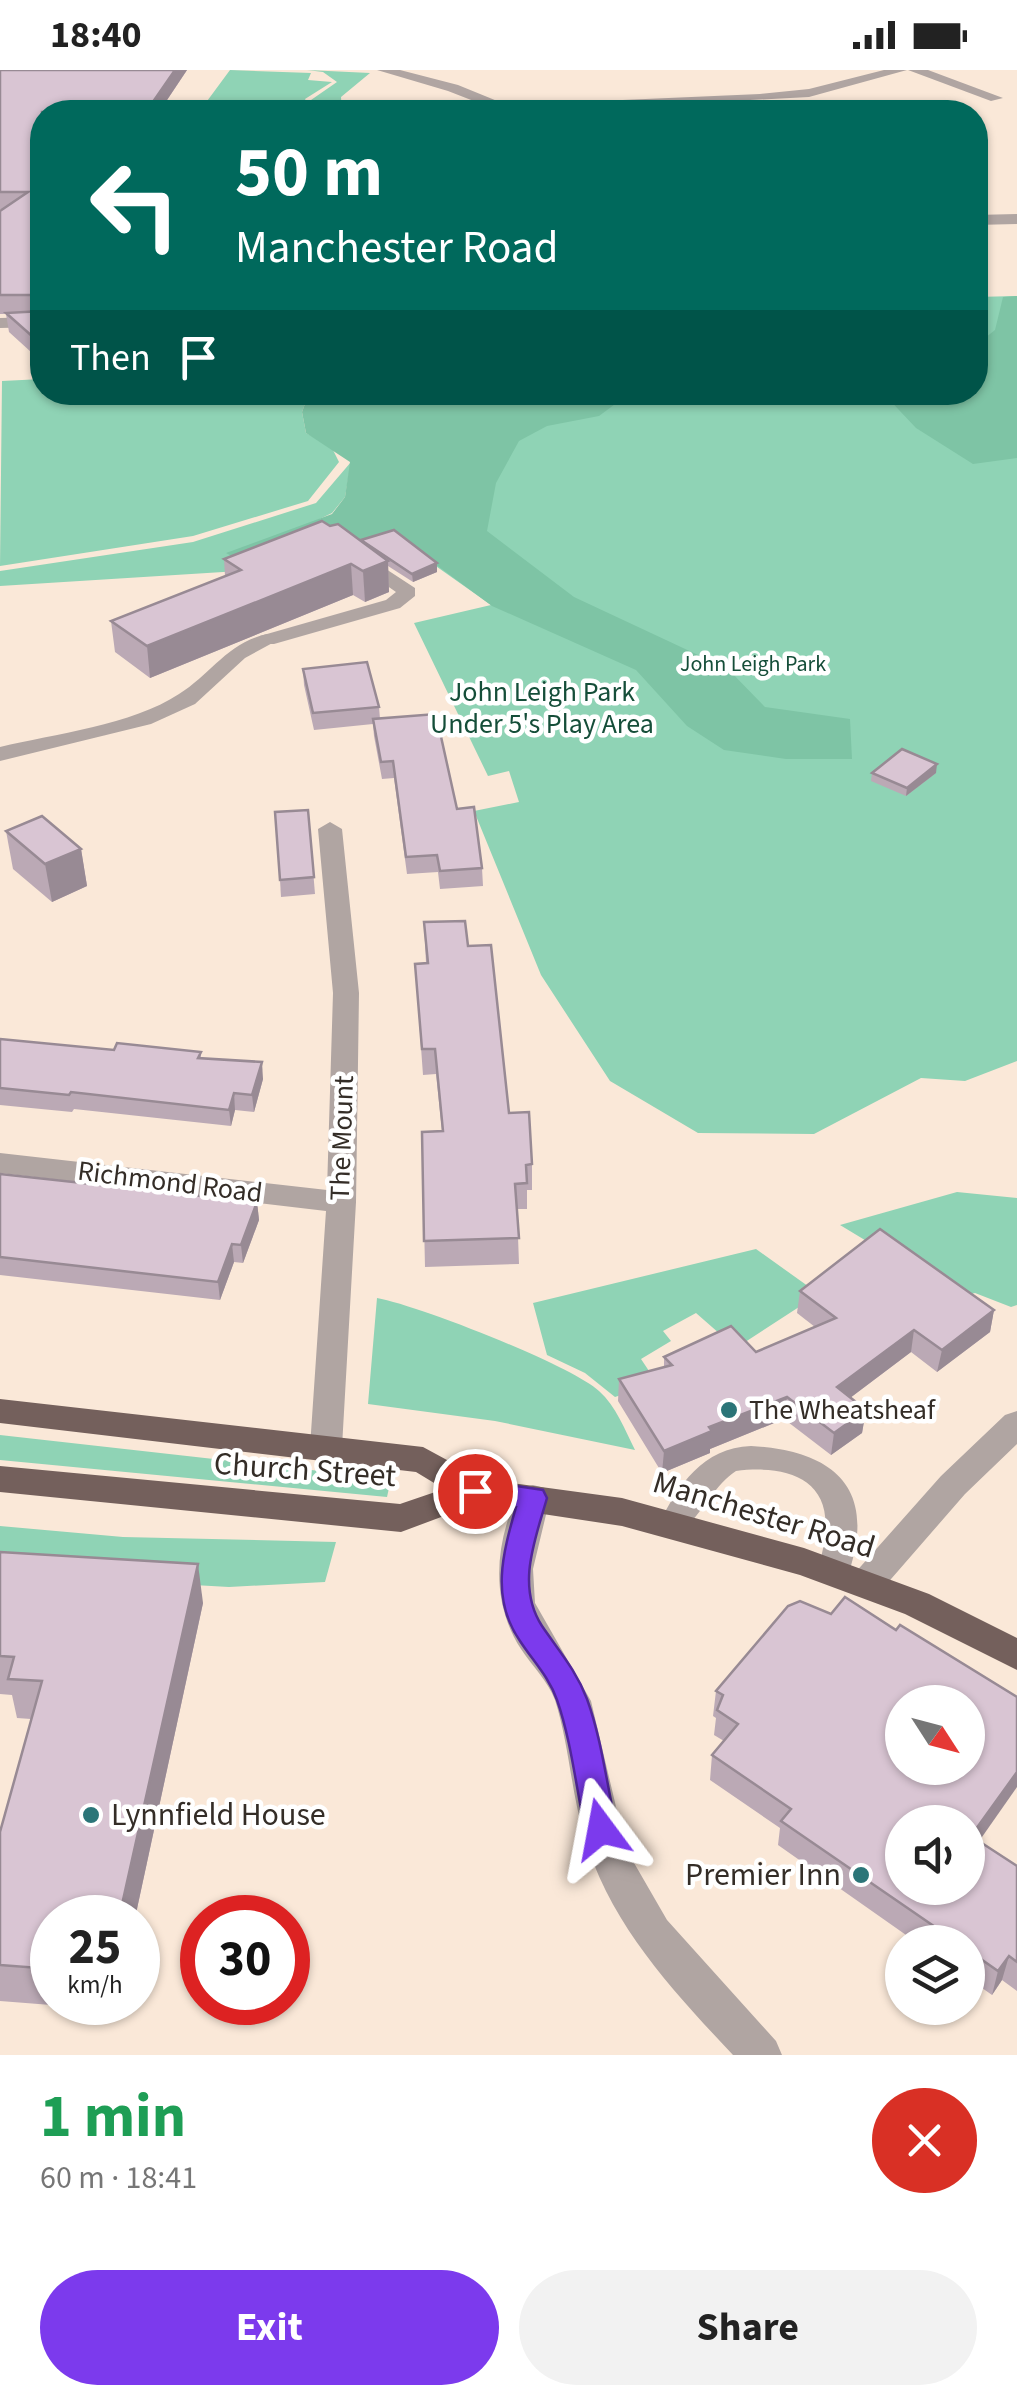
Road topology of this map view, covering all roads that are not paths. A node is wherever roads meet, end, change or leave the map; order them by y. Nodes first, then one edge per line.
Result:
1 (384, 70) edge
2 (900, 70) edge
3 (916, 70) edge
4 (996, 98) dead end
5 (484, 100) edge
6 (718, 100) edge
7 (1017, 219) edge
8 (988, 220) edge
9 (30, 322) edge
10 (0, 323) edge
11 (350, 551) edge
12 (267, 640) joint
13 (0, 754) edge
14 (330, 828) dead end
15 (0, 1162) edge
16 (340, 1202) junction
17 (0, 1412) edge
18 (1017, 1424) edge
19 (326, 1447) junction
20 (0, 1480) edge
21 (475, 1491) junction
22 (533, 1498) junction
23 (674, 1524) junction
24 (850, 1578) junction
25 (1017, 1655) edge
26 (761, 2055) edge

1 - 5 street
2 - 6 street
3 - 4 street
7 - 8 street
9 - 10 lane
11 - 12 lane
12 - 13 street
14 - 16 street, The Mount
15 - 16 street, Richmond Road
16 - 19 street, The Mount
17 - 19 highway, Church Street
18 - 24 street
19 - 21 highway, Church Street
20 - 21 highway, Church Street
21 - 22 highway, Manchester Road
22 - 23 highway, Manchester Road
22 - 26 street
23 - 24 highway, Manchester Road
23 - 24 lane
24 - 25 highway, Manchester Road

